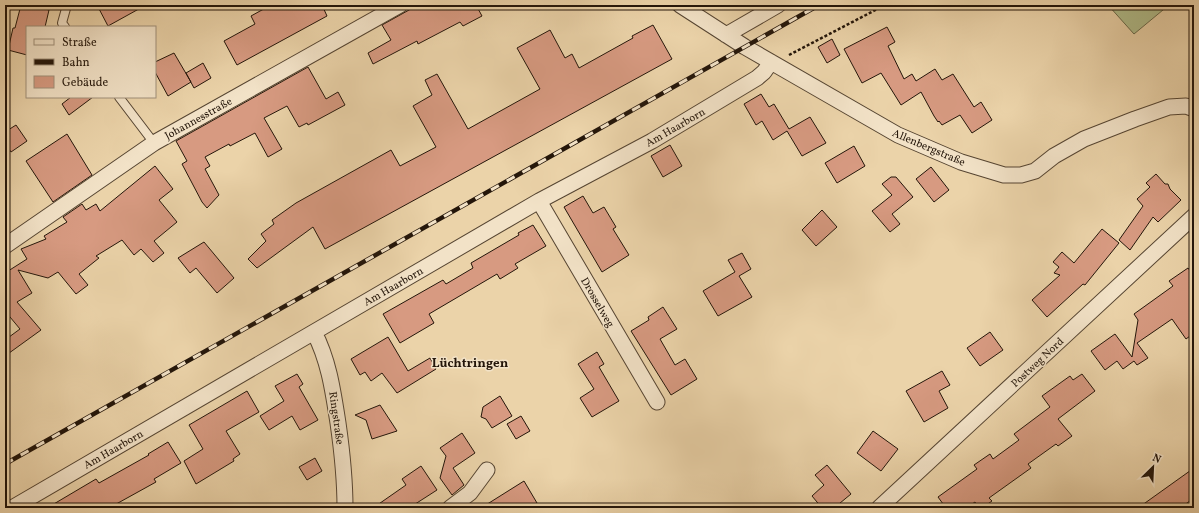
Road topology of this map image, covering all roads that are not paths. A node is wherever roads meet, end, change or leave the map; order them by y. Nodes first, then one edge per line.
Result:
1 (67, 5) edge
2 (400, 5) edge
3 (680, 5) edge
4 (778, 5) edge
5 (64, 26) edge
6 (726, 35) junction
7 (775, 64) junction
8 (120, 98) edge
9 (1194, 109) edge
10 (154, 143) junction
11 (539, 201) junction
12 (1194, 216) edge
13 (5, 246) edge
14 (314, 332) junction
15 (657, 402) dead end
16 (487, 470) dead end
17 (12, 508) edge
18 (345, 508) edge
19 (450, 508) edge
20 (879, 508) edge

1 - 5 lane
2 - 10 street, Johannesstraße
3 - 6 street, Allenbergstraße
4 - 6 street
6 - 7 street, Allenbergstraße
7 - 9 street, Allenbergstraße
7 - 11 street, Am Haarborn
8 - 10 lane
10 - 13 street, Johannesstraße
11 - 14 street, Am Haarborn
11 - 15 street, Drosselweg
12 - 20 street, Postweg Nord
14 - 17 street, Am Haarborn
14 - 18 street, Ringstraße
16 - 19 street

